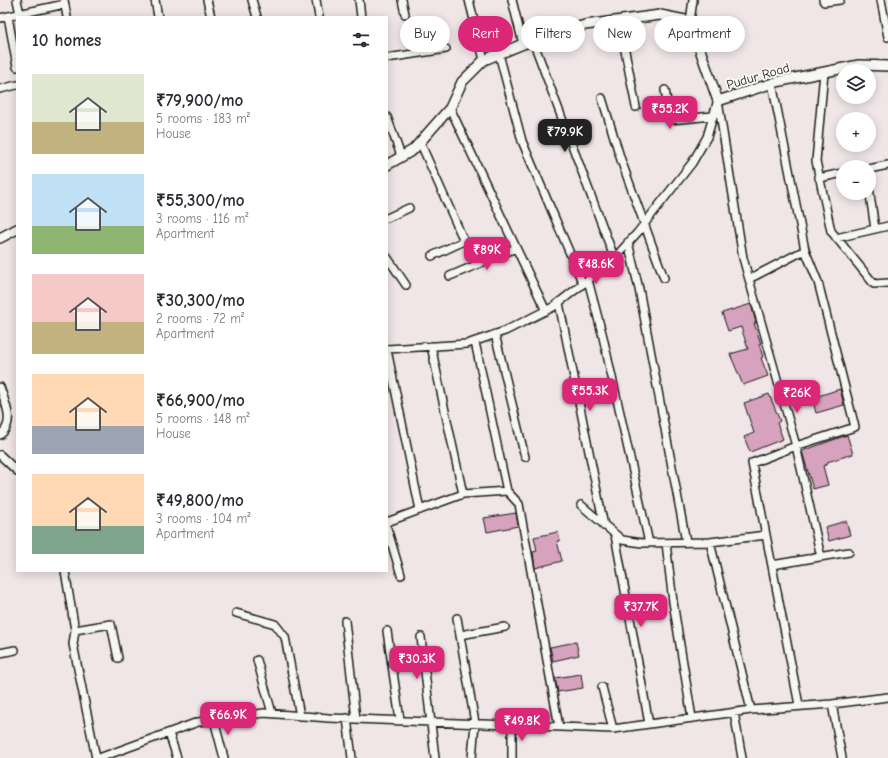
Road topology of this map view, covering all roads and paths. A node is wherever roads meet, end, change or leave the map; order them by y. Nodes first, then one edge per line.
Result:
1 (17, 0) edge
2 (155, 0) edge
3 (207, 0) edge
4 (252, 0) edge
5 (316, 0) edge
6 (359, 0) edge
7 (402, 0) edge
8 (469, 0) edge
9 (512, 0) edge
10 (692, 0) edge
11 (824, 0) edge
12 (840, 0) edge
13 (881, 0) edge
14 (64, 2) edge
15 (20, 14) junction
16 (405, 14) dead end
17 (67, 16) edge
18 (158, 16) edge
19 (211, 16) edge
20 (256, 16) edge
21 (319, 16) edge
22 (362, 16) edge
23 (666, 16) edge
24 (690, 16) edge
25 (886, 16) edge
26 (4, 17) edge
27 (646, 17) edge
28 (521, 36) edge
29 (888, 37) edge
30 (521, 45) edge
31 (426, 52) edge
32 (537, 52) edge
33 (625, 52) edge
34 (701, 52) edge
35 (499, 54) junction
36 (388, 58) edge
37 (484, 60) junction
38 (16, 63) edge
39 (888, 66) edge
40 (824, 72) junction
41 (772, 83) junction
42 (16, 84) edge
43 (0, 89) edge
44 (665, 90) dead end
45 (602, 98) dead end
46 (718, 101) junction
47 (636, 107) dead end
48 (450, 108) junction
49 (713, 116) junction
50 (388, 120) edge
51 (420, 142) junction
52 (401, 156) junction
53 (388, 164) edge
54 (888, 165) edge
55 (876, 168) edge
56 (836, 175) edge
57 (819, 178) junction
58 (870, 200) edge
59 (409, 208) dead end
60 (388, 218) edge
61 (644, 224) junction
62 (888, 226) edge
63 (874, 229) junction
64 (16, 230) edge
65 (0, 238) edge
66 (836, 238) junction
67 (628, 242) junction
68 (516, 248) junction
69 (805, 250) junction
70 (432, 256) dead end
71 (614, 257) junction
72 (388, 258) edge
73 (450, 276) dead end
74 (664, 278) dead end
75 (749, 279) junction
76 (585, 282) junction
77 (888, 283) edge
78 (406, 285) dead end
79 (559, 302) junction
80 (546, 311) junction
81 (495, 334) junction
82 (475, 342) junction
83 (431, 346) junction
84 (388, 349) edge
85 (388, 354) edge
86 (0, 387) edge
87 (0, 434) edge
88 (796, 446) junction
89 (0, 455) edge
90 (525, 457) dead end
91 (16, 470) edge
92 (507, 490) junction
93 (463, 494) junction
94 (581, 505) dead end
95 (420, 510) junction
96 (388, 522) edge
97 (604, 526) junction
98 (388, 531) edge
99 (615, 535) junction
100 (766, 536) junction
101 (686, 542) junction
102 (710, 542) junction
103 (649, 543) junction
104 (666, 543) junction
105 (849, 552) dead end
106 (821, 557) junction
107 (772, 566) junction
108 (65, 572) edge
109 (401, 575) dead end
110 (236, 613) dead end
111 (457, 618) dead end
112 (345, 620) dead end
113 (505, 627) dead end
114 (75, 630) junction
115 (387, 631) dead end
116 (460, 635) junction
117 (421, 637) dead end
118 (15, 650) dead end
119 (0, 652) edge
120 (118, 658) dead end
121 (257, 660) dead end
122 (602, 687) dead end
123 (888, 697) edge
124 (832, 704) junction
125 (799, 705) junction
126 (751, 710) junction
127 (734, 712) junction
128 (272, 714) junction
129 (300, 716) junction
130 (347, 718) junction
131 (692, 718) junction
132 (356, 719) junction
133 (214, 720) junction
134 (400, 720) junction
135 (431, 721) junction
136 (475, 723) junction
137 (649, 724) junction
138 (512, 725) junction
139 (559, 727) junction
140 (613, 730) junction
141 (169, 733) junction
142 (98, 758) edge
143 (177, 758) edge
144 (224, 758) edge
145 (352, 758) edge
146 (435, 758) edge
147 (472, 758) edge
148 (512, 758) edge
149 (742, 758) edge
150 (842, 758) edge

1 - 15 street
2 - 18 street
3 - 19 street
4 - 20 street
5 - 21 street
6 - 22 street
7 - 16 street
8 - 37 street
9 - 28 street
10 - 24 street
11 - 12 street
13 - 25 street
14 - 15 street
14 - 17 street
15 - 26 street
23 - 27 street
25 - 29 street
26 - 38 street
30 - 35 street
31 - 36 street
32 - 71 street
33 - 47 street
34 - 46 street, Pudur Road
35 - 37 street
35 - 76 street
37 - 48 street
39 - 40 street, Pudur Road
40 - 41 street, Pudur Road
40 - 57 street
41 - 46 street, Pudur Road
41 - 69 street
42 - 43 street
44 - 49 street
45 - 61 street
46 - 49 street
46 - 75 street
48 - 51 street
48 - 68 street
49 - 61 street
50 - 52 street
51 - 52 street
51 - 70 street
52 - 53 street
54 - 55 street
56 - 57 street
57 - 66 street
58 - 63 street
59 - 60 street
61 - 67 street
61 - 74 street
62 - 63 street
63 - 66 street
64 - 65 street
66 - 77 street
67 - 71 street
67 - 101 street
68 - 73 street
68 - 80 street
69 - 75 street
69 - 88 street
71 - 76 street
72 - 78 street
75 - 88 street
76 - 79 street
76 - 103 street
79 - 80 street
79 - 97 street
80 - 81 street
81 - 82 street
81 - 90 street
82 - 83 street
82 - 92 street
83 - 84 street
83 - 93 street
85 - 95 street
86 - 87 street
88 - 100 street
88 - 106 street
89 - 91 street
92 - 93 street
92 - 139 street
93 - 95 street
94 - 97 street
95 - 96 street
97 - 99 street
98 - 109 street
99 - 103 street
99 - 137 street
100 - 102 street
100 - 107 street
101 - 102 street
101 - 104 street
102 - 126 street
103 - 104 street
104 - 131 street
105 - 106 street
106 - 107 street
107 - 125 street
108 - 114 street
110 - 129 street
111 - 116 street
112 - 132 street
113 - 116 street
114 - 120 street
114 - 142 street
115 - 134 street
116 - 136 street
117 - 135 street
118 - 119 street
121 - 128 street
122 - 140 street
123 - 124 street
124 - 125 street
124 - 150 street
125 - 126 street
126 - 127 street
127 - 131 street
127 - 149 street
128 - 129 street
128 - 133 street
129 - 130 street
130 - 132 street
130 - 145 street
131 - 137 street
132 - 134 street
133 - 141 street
133 - 144 street
134 - 135 street
135 - 136 street
135 - 146 street
136 - 138 street
136 - 147 street
137 - 140 street
138 - 139 street
138 - 148 street
139 - 140 street
141 - 142 street
141 - 143 street

